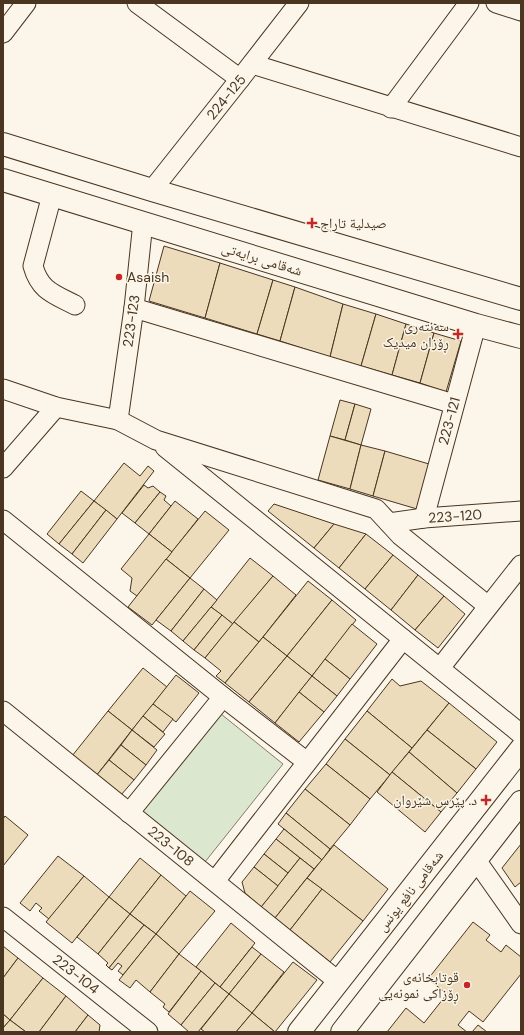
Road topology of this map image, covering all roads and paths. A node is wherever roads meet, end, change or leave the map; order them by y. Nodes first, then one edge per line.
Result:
1 (26, 3) edge
2 (137, 3) edge
3 (299, 3) edge
4 (469, 3) edge
5 (496, 3) edge
6 (521, 11) edge
7 (3, 33) edge
8 (252, 64) junction
9 (240, 79) junction
10 (391, 108) junction
11 (3, 144) edge
12 (521, 147) edge
13 (3, 180) edge
14 (152, 190) junction
15 (52, 195) junction
16 (143, 222) junction
17 (521, 299) edge
18 (75, 305) dead end
19 (134, 308) junction
20 (476, 325) junction
21 (521, 337) edge
22 (3, 389) edge
23 (454, 404) junction
24 (56, 407) junction
25 (118, 420) junction
26 (156, 440) junction
27 (12, 448) edge
28 (3, 468) edge
29 (521, 511) edge
30 (424, 518) junction
31 (3, 520) edge
32 (389, 523) junction
33 (521, 565) edge
34 (488, 606) junction
35 (403, 639) junction
36 (440, 668) junction
37 (223, 697) junction
38 (3, 711) edge
39 (521, 734) edge
40 (521, 749) edge
41 (307, 762) junction
42 (521, 802) edge
43 (129, 813) junction
44 (476, 860) junction
45 (215, 881) junction
46 (403, 900) junction
47 (3, 917) edge
48 (428, 921) junction
49 (521, 924) edge
50 (339, 982) junction
51 (148, 1032) edge
52 (299, 1032) edge
53 (342, 1032) edge

1 - 7 street
2 - 9 street
3 - 8 street, 224-125
4 - 10 street
5 - 6 street
8 - 9 street, 224-125
8 - 10 street
9 - 14 street, 224-125
10 - 12 street
11 - 14 main road
13 - 15 main road, شەقامی برایەتی
14 - 17 main road
15 - 16 main road, شەقامی برایەتی
15 - 18 street
16 - 19 street, 223-123
16 - 20 main road, شەقامی برایەتی
19 - 23 street
19 - 25 street, 223-123
20 - 21 main road, شەقامی برایەتی
20 - 23 street, 223-121
22 - 24 street
23 - 30 street, 223-121
24 - 25 street
24 - 27 street
25 - 26 street
26 - 32 street
26 - 35 street
27 - 28 street
29 - 30 street, 223-120
30 - 32 street, 223-120
31 - 37 street
32 - 34 street
33 - 34 street
34 - 36 street
35 - 36 street
35 - 41 street
36 - 39 street
37 - 41 street
37 - 43 street
38 - 43 street, 223-108
40 - 46 main road, شەقامی نافع یونس
41 - 45 street
42 - 44 main road
43 - 45 street, 223-108
44 - 48 main road
44 - 49 street
45 - 50 street, 223-108
46 - 48 main road
46 - 50 main road, شەقامی نافع یونس
47 - 51 street, 223-104
48 - 53 main road
50 - 52 main road, شەقامی نافع یونس

